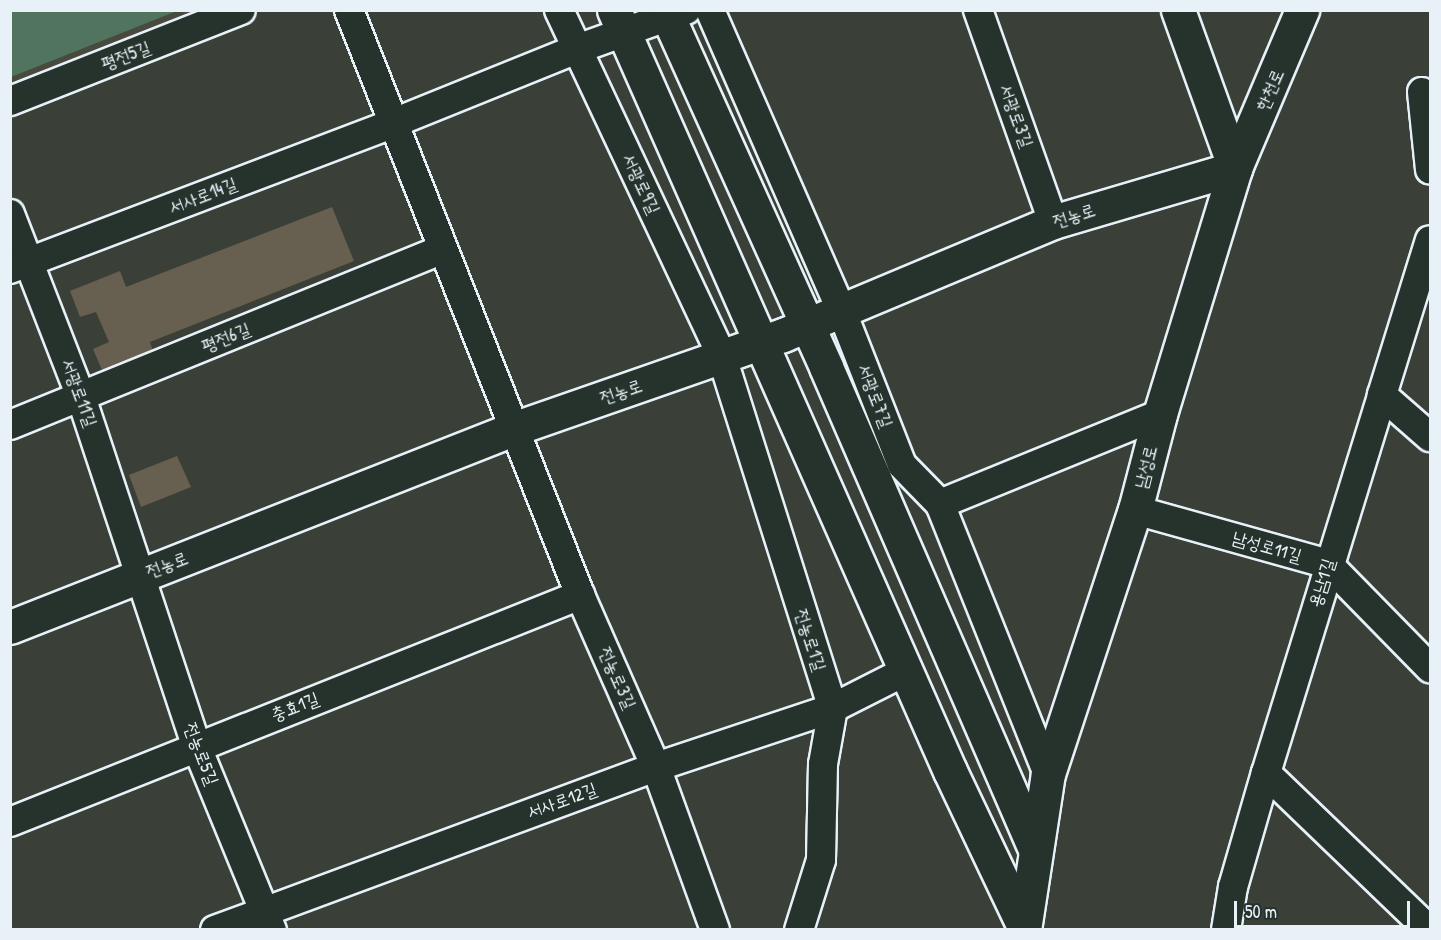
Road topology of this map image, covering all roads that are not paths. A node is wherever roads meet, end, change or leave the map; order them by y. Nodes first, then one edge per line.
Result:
1 (241, 10) edge
2 (349, 10) edge
3 (559, 10) edge
4 (710, 10) edge
5 (978, 10) edge
6 (1178, 10) edge
7 (1302, 10) edge
8 (673, 12) edge
9 (620, 22) edge
10 (577, 49) junction
11 (1422, 92) dead end
12 (10, 101) edge
13 (396, 123) junction
14 (1235, 168) junction
15 (1431, 170) edge
16 (10, 214) edge
17 (1053, 222) junction
18 (1431, 240) edge
19 (441, 250) junction
20 (20, 265) edge
21 (842, 312) junction
22 (806, 325) junction
23 (763, 341) junction
24 (722, 357) junction
25 (1382, 395) junction
26 (81, 397) junction
27 (1160, 414) junction
28 (10, 425) edge
29 (513, 429) junction
30 (1431, 437) edge
31 (940, 504) junction
32 (1135, 510) junction
33 (1328, 564) junction
34 (141, 575) junction
35 (580, 595) junction
36 (10, 627) edge
37 (1431, 668) edge
38 (908, 670) junction
39 (833, 708) junction
40 (196, 745) junction
41 (656, 767) junction
42 (1266, 773) junction
43 (1048, 774) junction
44 (10, 822) edge
45 (1035, 849) junction
46 (268, 919) edge
47 (1024, 928) edge
48 (215, 930) edge
49 (716, 930) edge
50 (799, 930) edge
51 (1226, 930) edge
52 (1429, 930) edge

1 - 12 street, 평전5길
2 - 13 street
3 - 10 street, 서광로9길
4 - 21 street, 서광로7길
5 - 17 street, 서광로3길
6 - 14 street
7 - 14 street, 한천로
8 - 9 street, 서사로14길
8 - 22 street
9 - 10 street, 서사로14길
9 - 23 street
10 - 13 street, 서사로14길
10 - 24 street, 서광로9길
11 - 15 street
13 - 19 street
13 - 20 street, 서사로14길
14 - 17 street, 전농로
14 - 27 street, 남성로
16 - 20 street, 서광로11길
17 - 21 street, 전농로
18 - 25 street, 용남1길
19 - 26 street, 평전6길
19 - 29 street
20 - 26 street, 서광로11길
21 - 22 street, 전농로
21 - 31 street, 서광로7길
22 - 23 street, 전농로
22 - 45 street
23 - 24 street, 전농로
23 - 38 street
24 - 29 street, 전농로
24 - 39 street, 전농로1길
25 - 30 street
25 - 33 street, 용남1길
26 - 28 street, 평전6길
26 - 34 street, 서광로11길
27 - 31 street
27 - 32 street, 남성로
29 - 34 street, 전농로
29 - 35 street, 전농로3길
31 - 43 street, 서광로7길
32 - 33 street, 남성로11길
32 - 43 street, 남성로
33 - 37 street, 남성로11길
33 - 42 street, 용남1길
34 - 36 street, 전농로
34 - 40 street, 전농로5길
35 - 40 street, 충효1길
35 - 41 street, 전농로3길
38 - 39 street, 서사로12길
38 - 47 street
39 - 41 street, 서사로12길
39 - 50 street, 전농로1길
40 - 44 street, 충효1길
40 - 46 street, 전농로5길
41 - 46 street, 서사로12길
41 - 49 street, 전농로3길
42 - 51 street, 용남1길
42 - 52 street
43 - 45 street, 남성로
45 - 47 street, 남성로
46 - 48 street, 서사로12길

